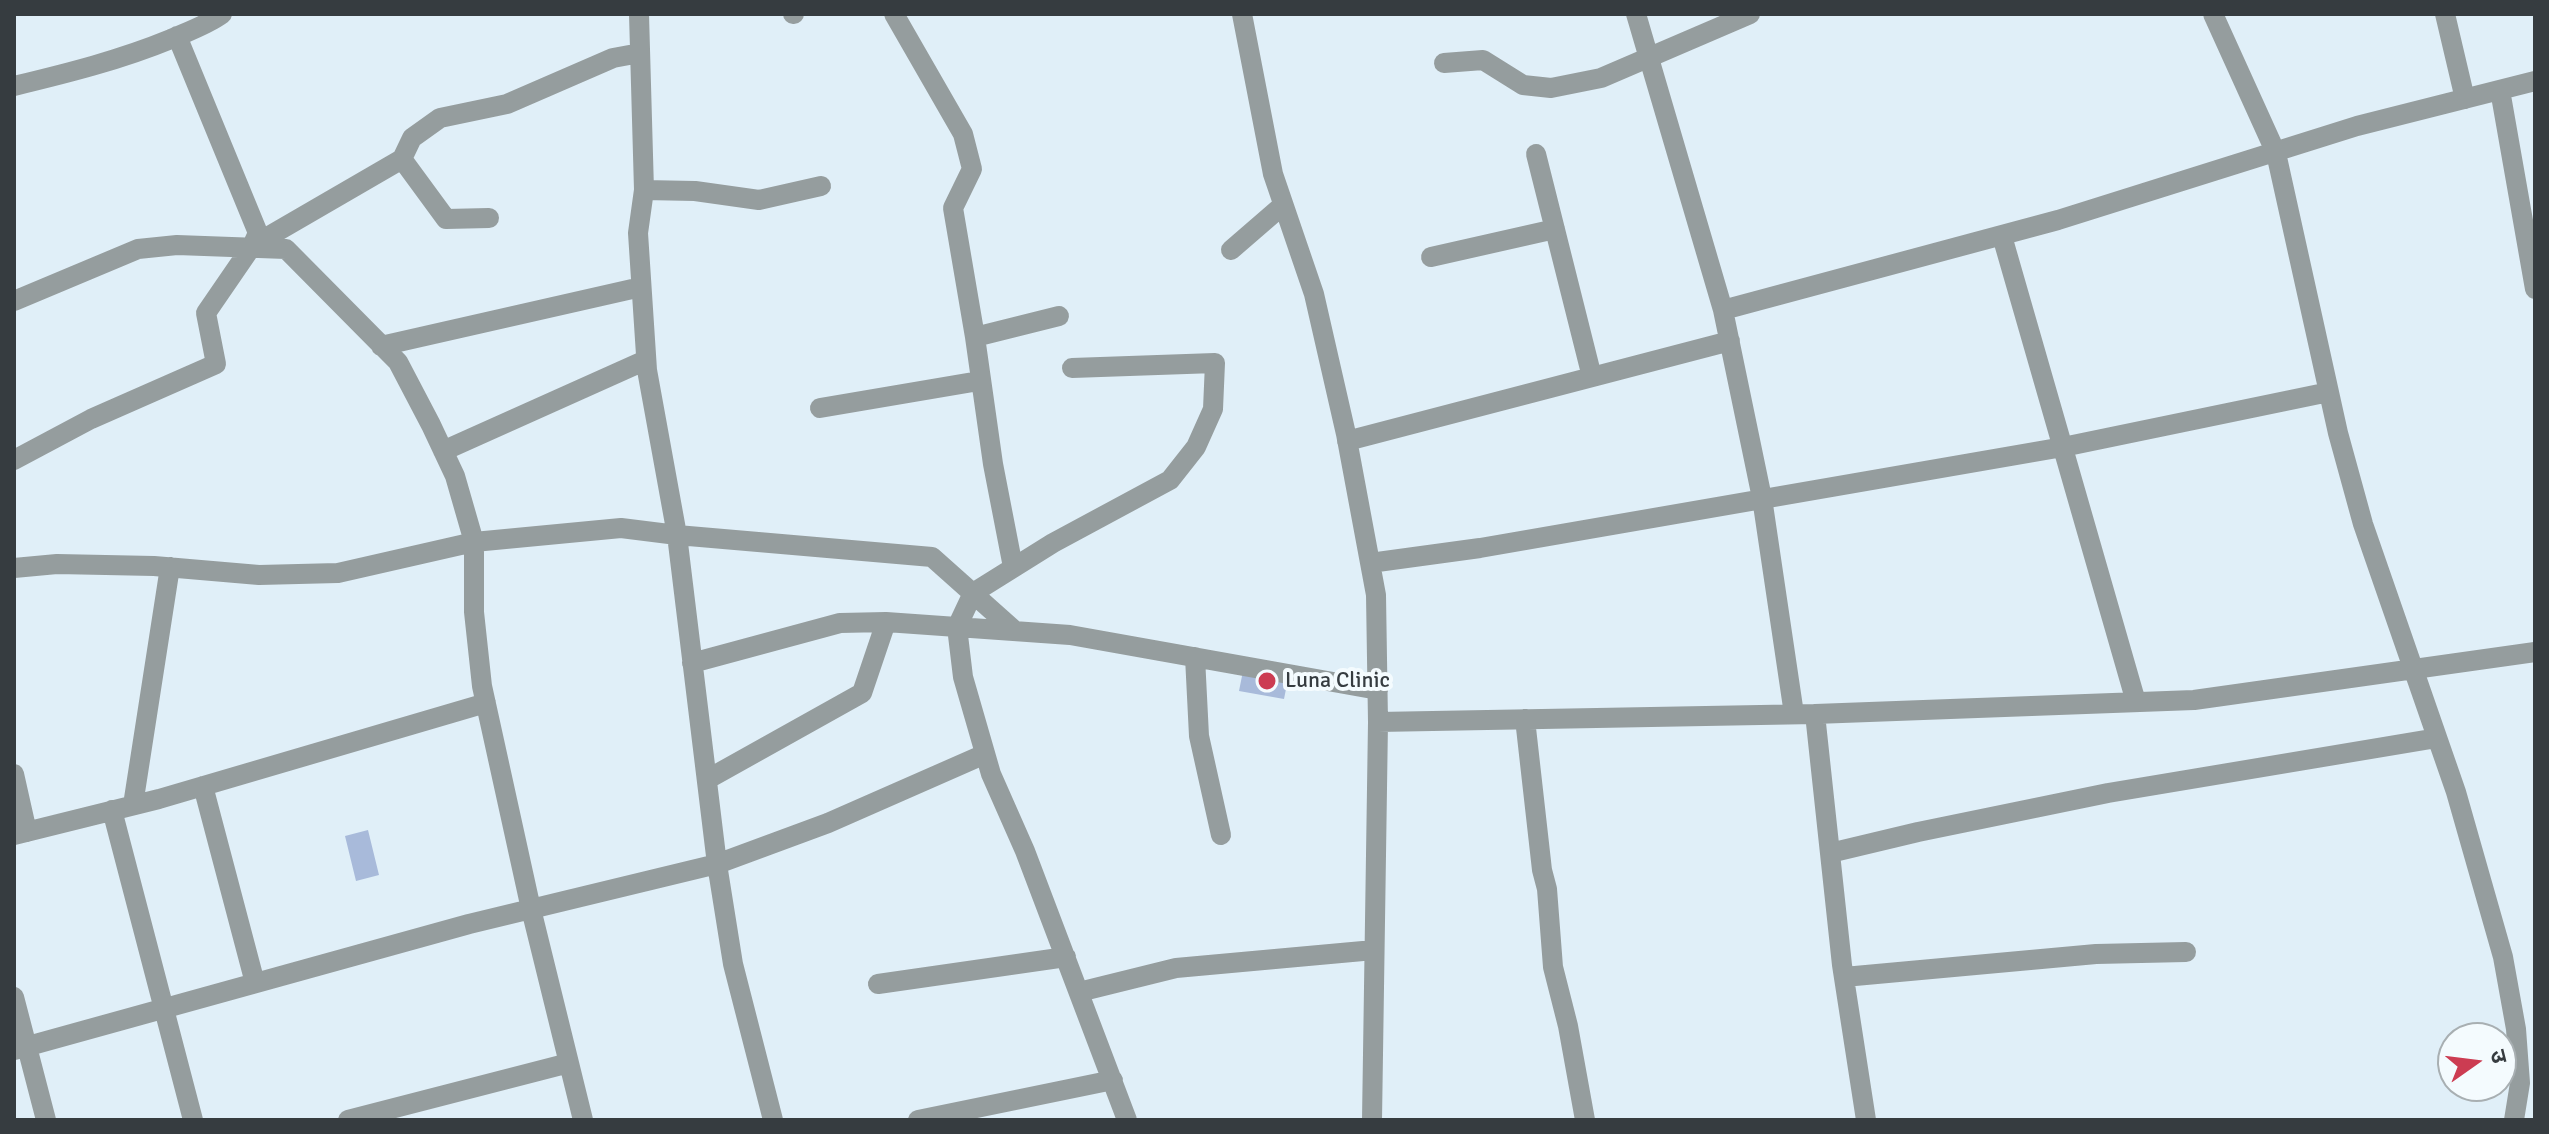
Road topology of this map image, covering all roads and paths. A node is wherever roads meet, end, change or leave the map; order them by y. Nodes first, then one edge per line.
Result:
1 (222, 14) edge
2 (639, 14) edge
3 (894, 14) edge
4 (1242, 14) edge
5 (1636, 14) edge
6 (1750, 14) edge
7 (2213, 14) edge
8 (2445, 14) edge
9 (1728, 18) edge
10 (177, 36) junction
11 (640, 53) junction
12 (1649, 55) junction
13 (1444, 63) dead end
14 (2535, 81) edge
15 (14, 86) edge
16 (2500, 90) junction
17 (2465, 99) junction
18 (2276, 153) junction
19 (1536, 154) dead end
20 (402, 159) junction
21 (821, 186) dead end
22 (644, 190) junction
23 (1283, 205) junction
24 (489, 218) dead end
25 (1555, 229) junction
26 (2002, 236) junction
27 (252, 246) junction
28 (1231, 250) dead end
29 (1431, 257) dead end
30 (641, 287) junction
31 (2535, 289) edge
32 (14, 301) edge
33 (1723, 310) junction
34 (1059, 316) dead end
35 (975, 337) junction
36 (1730, 341) junction
37 (381, 346) junction
38 (646, 360) junction
39 (1072, 368) dead end
40 (1592, 377) junction
41 (979, 381) junction
42 (2329, 392) junction
43 (820, 408) dead end
44 (1347, 441) junction
45 (2063, 447) junction
46 (443, 451) junction
47 (14, 460) edge
48 (1762, 498) junction
49 (677, 535) junction
50 (474, 542) junction
51 (1370, 563) junction
52 (170, 567) junction
53 (1013, 567) junction
54 (14, 568) edge
55 (973, 593) junction
56 (886, 622) junction
57 (957, 627) junction
58 (1015, 631) junction
59 (2535, 652) edge
60 (1195, 657) junction
61 (692, 663) junction
62 (2413, 669) junction
63 (1378, 690) junction
64 (2136, 702) junction
65 (486, 703) junction
66 (1794, 714) junction
67 (1815, 714) junction
68 (1525, 719) junction
69 (1378, 722) junction
70 (2437, 738) junction
71 (985, 754) junction
72 (14, 774) edge
73 (708, 779) junction
74 (203, 786) junction
75 (133, 805) junction
76 (112, 810) junction
77 (20, 833) edge
78 (1221, 835) dead end
79 (1830, 853) junction
80 (717, 864) junction
81 (531, 909) junction
82 (1374, 950) junction
83 (2186, 952) dead end
84 (1066, 957) junction
85 (1844, 977) junction
86 (255, 983) junction
87 (878, 984) dead end
88 (1079, 992) junction
89 (14, 997) edge
90 (163, 1009) junction
91 (21, 1048) edge
92 (569, 1063) junction
93 (1113, 1080) junction
94 (46, 1120) edge
95 (193, 1120) edge
96 (348, 1120) edge
97 (583, 1120) edge
98 (773, 1120) edge
99 (918, 1120) edge
100 (1127, 1120) edge
101 (1372, 1120) edge
102 (1585, 1120) edge
103 (1866, 1120) edge
104 (2514, 1120) edge

1 - 10 street
2 - 11 street
3 - 35 street
4 - 23 street
5 - 12 street
6 - 9 street
7 - 18 street
8 - 17 street
9 - 12 street
10 - 15 street
10 - 27 street
11 - 20 street
11 - 22 street
12 - 13 street
12 - 33 street
14 - 16 street
16 - 17 street
16 - 31 street
17 - 18 street
18 - 26 street
18 - 42 street
19 - 25 street
20 - 24 street
20 - 27 street
21 - 22 street
22 - 30 street
23 - 28 street
23 - 44 street
25 - 29 street
25 - 40 street
26 - 33 street
26 - 45 street
27 - 32 street
27 - 37 street
27 - 47 street
30 - 37 street
30 - 38 street
33 - 36 street
34 - 35 street
35 - 41 street
36 - 40 street
36 - 48 street
37 - 46 street
38 - 46 street
38 - 49 street
39 - 53 street
40 - 44 street
41 - 43 street
41 - 53 street
42 - 45 street
42 - 62 street
44 - 51 street
45 - 48 street
45 - 64 street
46 - 50 street
48 - 51 street
48 - 66 street
49 - 50 street
49 - 55 street
49 - 61 street
50 - 52 street
50 - 65 street
51 - 63 street
52 - 54 street
52 - 75 street
53 - 55 street
55 - 57 street
55 - 58 street
56 - 57 street
56 - 61 street
56 - 73 street
57 - 58 street
57 - 71 street
58 - 60 street
59 - 62 street
60 - 63 street
60 - 78 street
61 - 73 street
62 - 64 street
62 - 70 street
63 - 69 street
64 - 67 street
65 - 74 street
65 - 81 street
66 - 67 street
66 - 68 street
67 - 79 street
68 - 69 street
68 - 102 street
69 - 82 street
70 - 79 street
70 - 104 street
71 - 80 street
71 - 84 street
72 - 77 street
73 - 80 street
74 - 75 street
74 - 86 street
75 - 76 street
76 - 77 street
76 - 90 street
79 - 85 street
80 - 81 street
80 - 98 street
81 - 86 street
81 - 92 street
82 - 88 street
82 - 101 street
83 - 85 street
84 - 87 street
84 - 88 street
85 - 103 street
86 - 90 street
88 - 93 street
89 - 91 street
90 - 91 street
90 - 95 street
91 - 94 street
92 - 96 street
92 - 97 street
93 - 99 street
93 - 100 street

